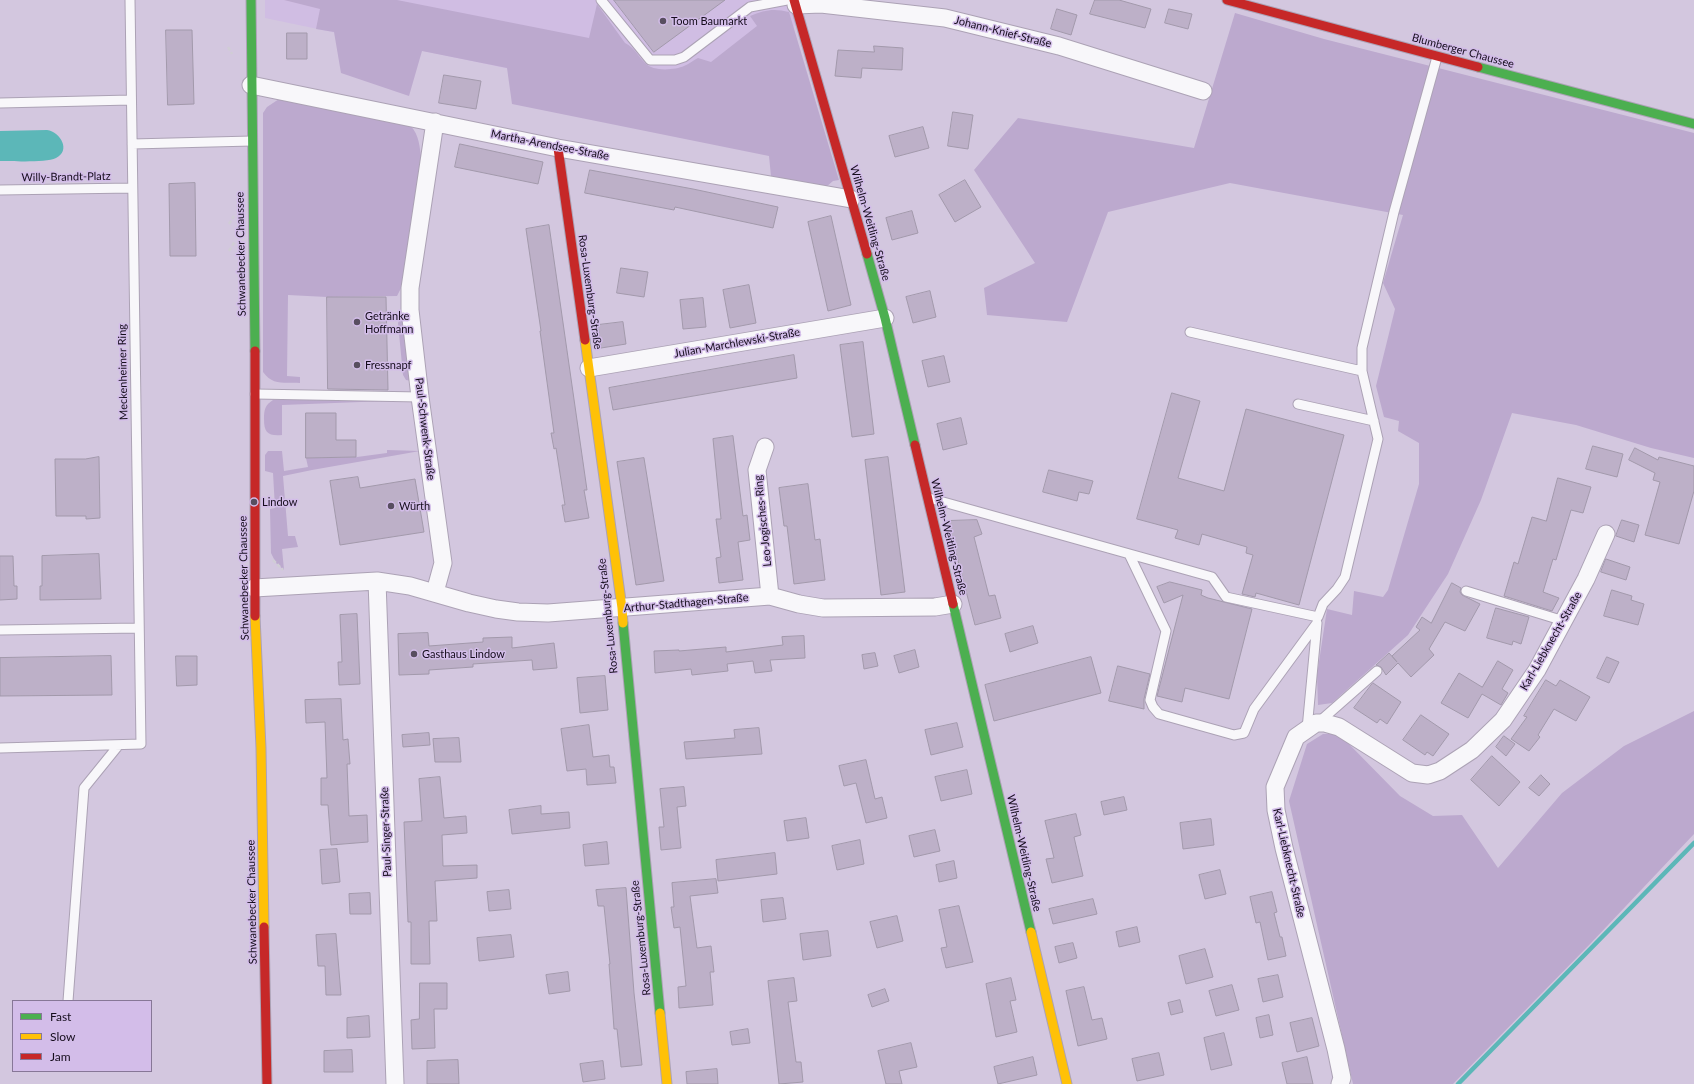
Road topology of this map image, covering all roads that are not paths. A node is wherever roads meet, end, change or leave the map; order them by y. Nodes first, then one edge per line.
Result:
1 (130, 0) edge
2 (251, 0) edge
3 (601, 0) edge
4 (1227, 0) edge
5 (792, 2) edge
6 (1437, 57) junction
7 (251, 85) junction
8 (1203, 91) dead end
9 (131, 100) junction
10 (0, 103) edge
11 (435, 122) junction
12 (1694, 124) edge
13 (252, 141) junction
14 (132, 144) junction
15 (558, 148) junction
16 (132, 188) junction
17 (0, 190) edge
18 (850, 199) junction
19 (884, 318) junction
20 (1190, 332) dead end
21 (589, 368) junction
22 (1362, 371) junction
23 (255, 394) junction
24 (420, 397) junction
25 (1298, 404) dead end
26 (1374, 420) junction
27 (765, 447) dead end
28 (927, 498) junction
29 (1606, 534) dead end
30 (1129, 554) junction
31 (377, 581) junction
32 (254, 588) junction
33 (1466, 591) dead end
34 (435, 592) junction
35 (770, 596) junction
36 (952, 604) junction
37 (622, 608) junction
38 (1317, 620) junction
39 (1564, 621) junction
40 (139, 628) junction
41 (0, 630) edge
42 (1377, 671) dead end
43 (1312, 726) junction
44 (118, 746) junction
45 (0, 748) edge
46 (68, 1000) edge
47 (267, 1084) edge
48 (395, 1084) edge
49 (667, 1084) edge
50 (1067, 1084) edge
51 (1340, 1084) edge

1 - 9 lane, Meckenheimer Ring
2 - 7 street, Schwanebecker Chaussee
3 - 5 lane
4 - 6 street, Blumberger Chaussee
5 - 8 street, Johann-Knief-Straße
5 - 18 street, Wilhelm-Weitling-Straße
6 - 12 street, Blumberger Chaussee
6 - 22 lane
7 - 11 street, Martha-Arendsee-Straße
7 - 13 street, Schwanebecker Chaussee
9 - 10 lane
9 - 14 lane, Meckenheimer Ring
11 - 15 street, Martha-Arendsee-Straße
11 - 24 street, Paul-Schwenk-Straße
13 - 14 lane
13 - 23 street, Schwanebecker Chaussee
14 - 16 lane, Meckenheimer Ring
15 - 18 street, Martha-Arendsee-Straße
15 - 21 street, Rosa-Luxemburg-Straße
16 - 17 lane, Willy-Brandt-Platz
16 - 40 lane, Meckenheimer Ring
18 - 19 street, Wilhelm-Weitling-Straße
19 - 21 street, Julian-Marchlewski-Straße
19 - 28 street, Wilhelm-Weitling-Straße
20 - 22 lane
21 - 37 street, Rosa-Luxemburg-Straße
22 - 26 lane
23 - 24 lane
23 - 32 street, Schwanebecker Chaussee
24 - 34 street, Paul-Schwenk-Straße
25 - 26 lane
26 - 38 lane
27 - 35 street, Leo-Jogisches-Ring
28 - 30 lane
28 - 36 street, Wilhelm-Weitling-Straße
29 - 39 street, Karl-Liebknecht-Straße
30 - 38 lane
30 - 38 lane
31 - 32 street, Arthur-Stadthagen-Straße
31 - 34 street, Arthur-Stadthagen-Straße
31 - 48 street, Paul-Singer-Straße
32 - 47 street, Schwanebecker Chaussee
33 - 39 lane
34 - 37 street, Arthur-Stadthagen-Straße
35 - 36 street, Arthur-Stadthagen-Straße
35 - 37 street, Arthur-Stadthagen-Straße
36 - 50 street, Wilhelm-Weitling-Straße
37 - 49 street, Rosa-Luxemburg-Straße
38 - 43 lane
39 - 43 street, Karl-Liebknecht-Straße
40 - 41 lane
40 - 44 lane, Meckenheimer Ring
42 - 43 lane
43 - 51 street, Karl-Liebknecht-Straße
44 - 45 lane
44 - 46 lane

